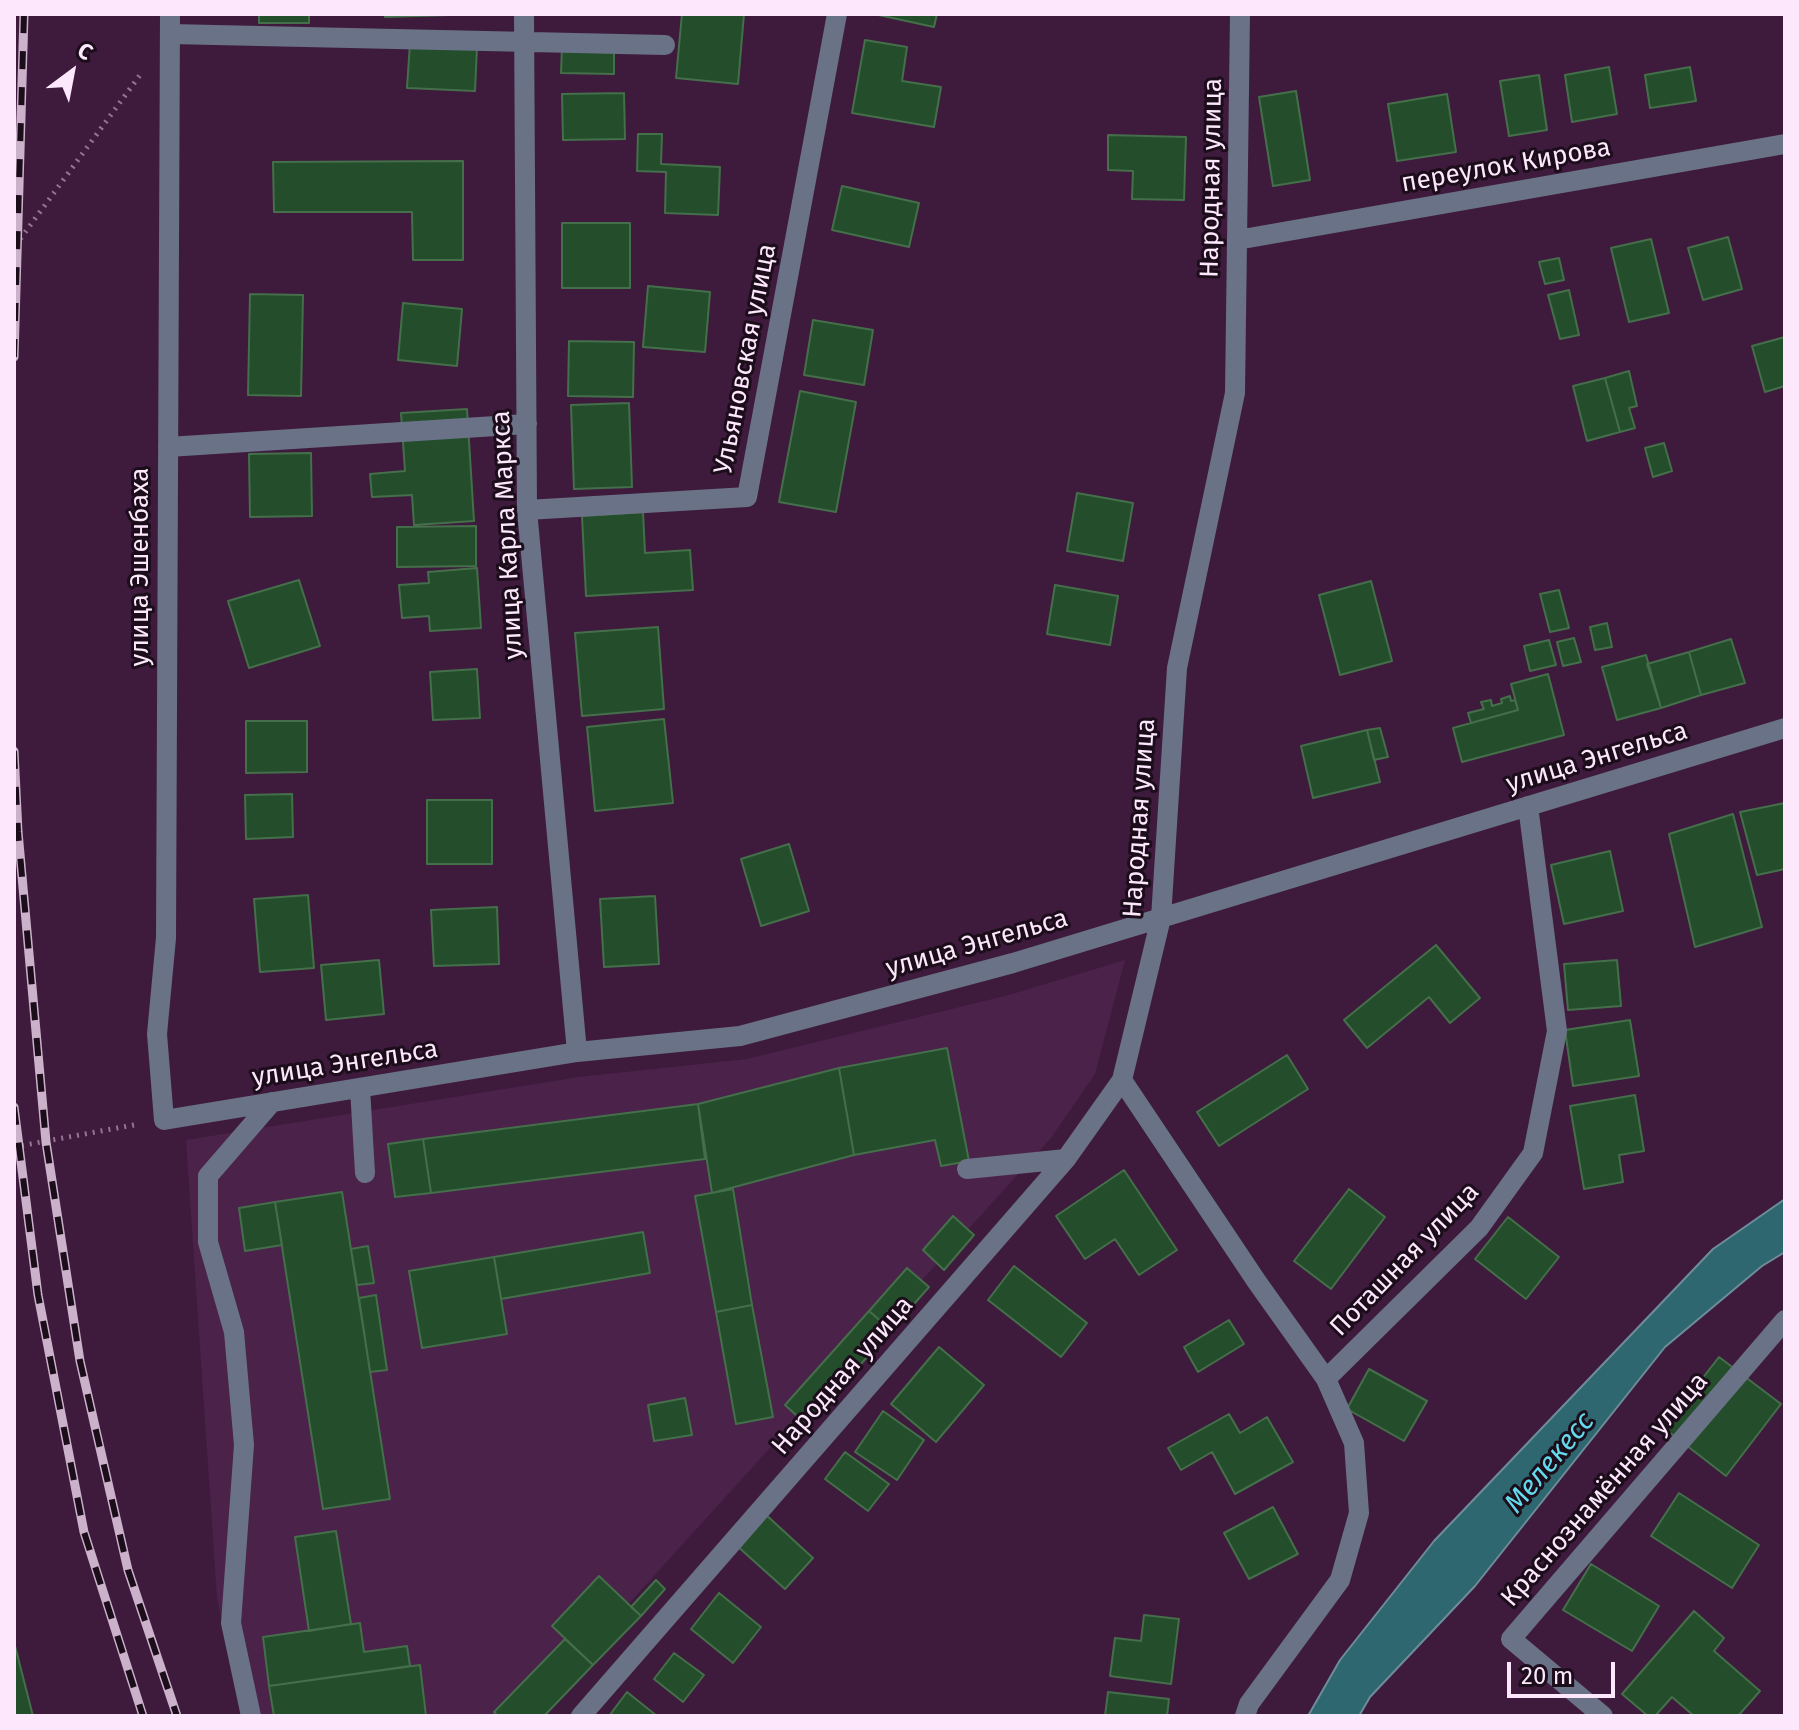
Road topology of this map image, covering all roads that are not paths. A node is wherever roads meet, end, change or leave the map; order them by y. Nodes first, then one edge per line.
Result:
1 (524, 14) edge
2 (837, 14) edge
3 (1240, 14) edge
4 (170, 24) edge
5 (524, 40) junction
6 (665, 45) dead end
7 (1785, 144) edge
8 (1237, 240) junction
9 (527, 424) junction
10 (168, 447) junction
11 (527, 510) junction
12 (1785, 728) edge
13 (1528, 806) junction
14 (1161, 918) junction
15 (577, 1052) junction
16 (1122, 1080) junction
17 (360, 1088) junction
18 (272, 1102) junction
19 (164, 1120) joint
20 (1066, 1159) junction
21 (967, 1169) dead end
22 (365, 1173) dead end
23 (1785, 1320) edge
24 (1326, 1379) junction
25 (251, 1716) edge
26 (581, 1716) edge
27 (1245, 1716) edge
28 (1603, 1716) edge

1 - 5 street, улица Карла Маркса
2 - 11 street, Ульяновская улица
3 - 8 street, Народная улица
4 - 5 street
4 - 10 street, улица Эшенбаха
5 - 6 street
5 - 9 street, улица Карла Маркса
7 - 8 street, переулок Кирова
8 - 14 street, Народная улица
9 - 10 street
9 - 11 street, улица Карла Маркса
10 - 19 street, улица Эшенбаха
11 - 15 street, улица Карла Маркса
12 - 13 street, улица Энгельса
13 - 14 street, улица Энгельса
13 - 24 street, Поташная улица
14 - 15 street, улица Энгельса
14 - 16 street, Народная улица
15 - 17 street, улица Энгельса
16 - 20 street, Народная улица
16 - 24 street
17 - 18 street, улица Энгельса
17 - 22 street
18 - 19 street, улица Энгельса
18 - 25 street
20 - 21 street
20 - 26 street, Народная улица
23 - 28 street, Краснознамённая улица
24 - 27 street

